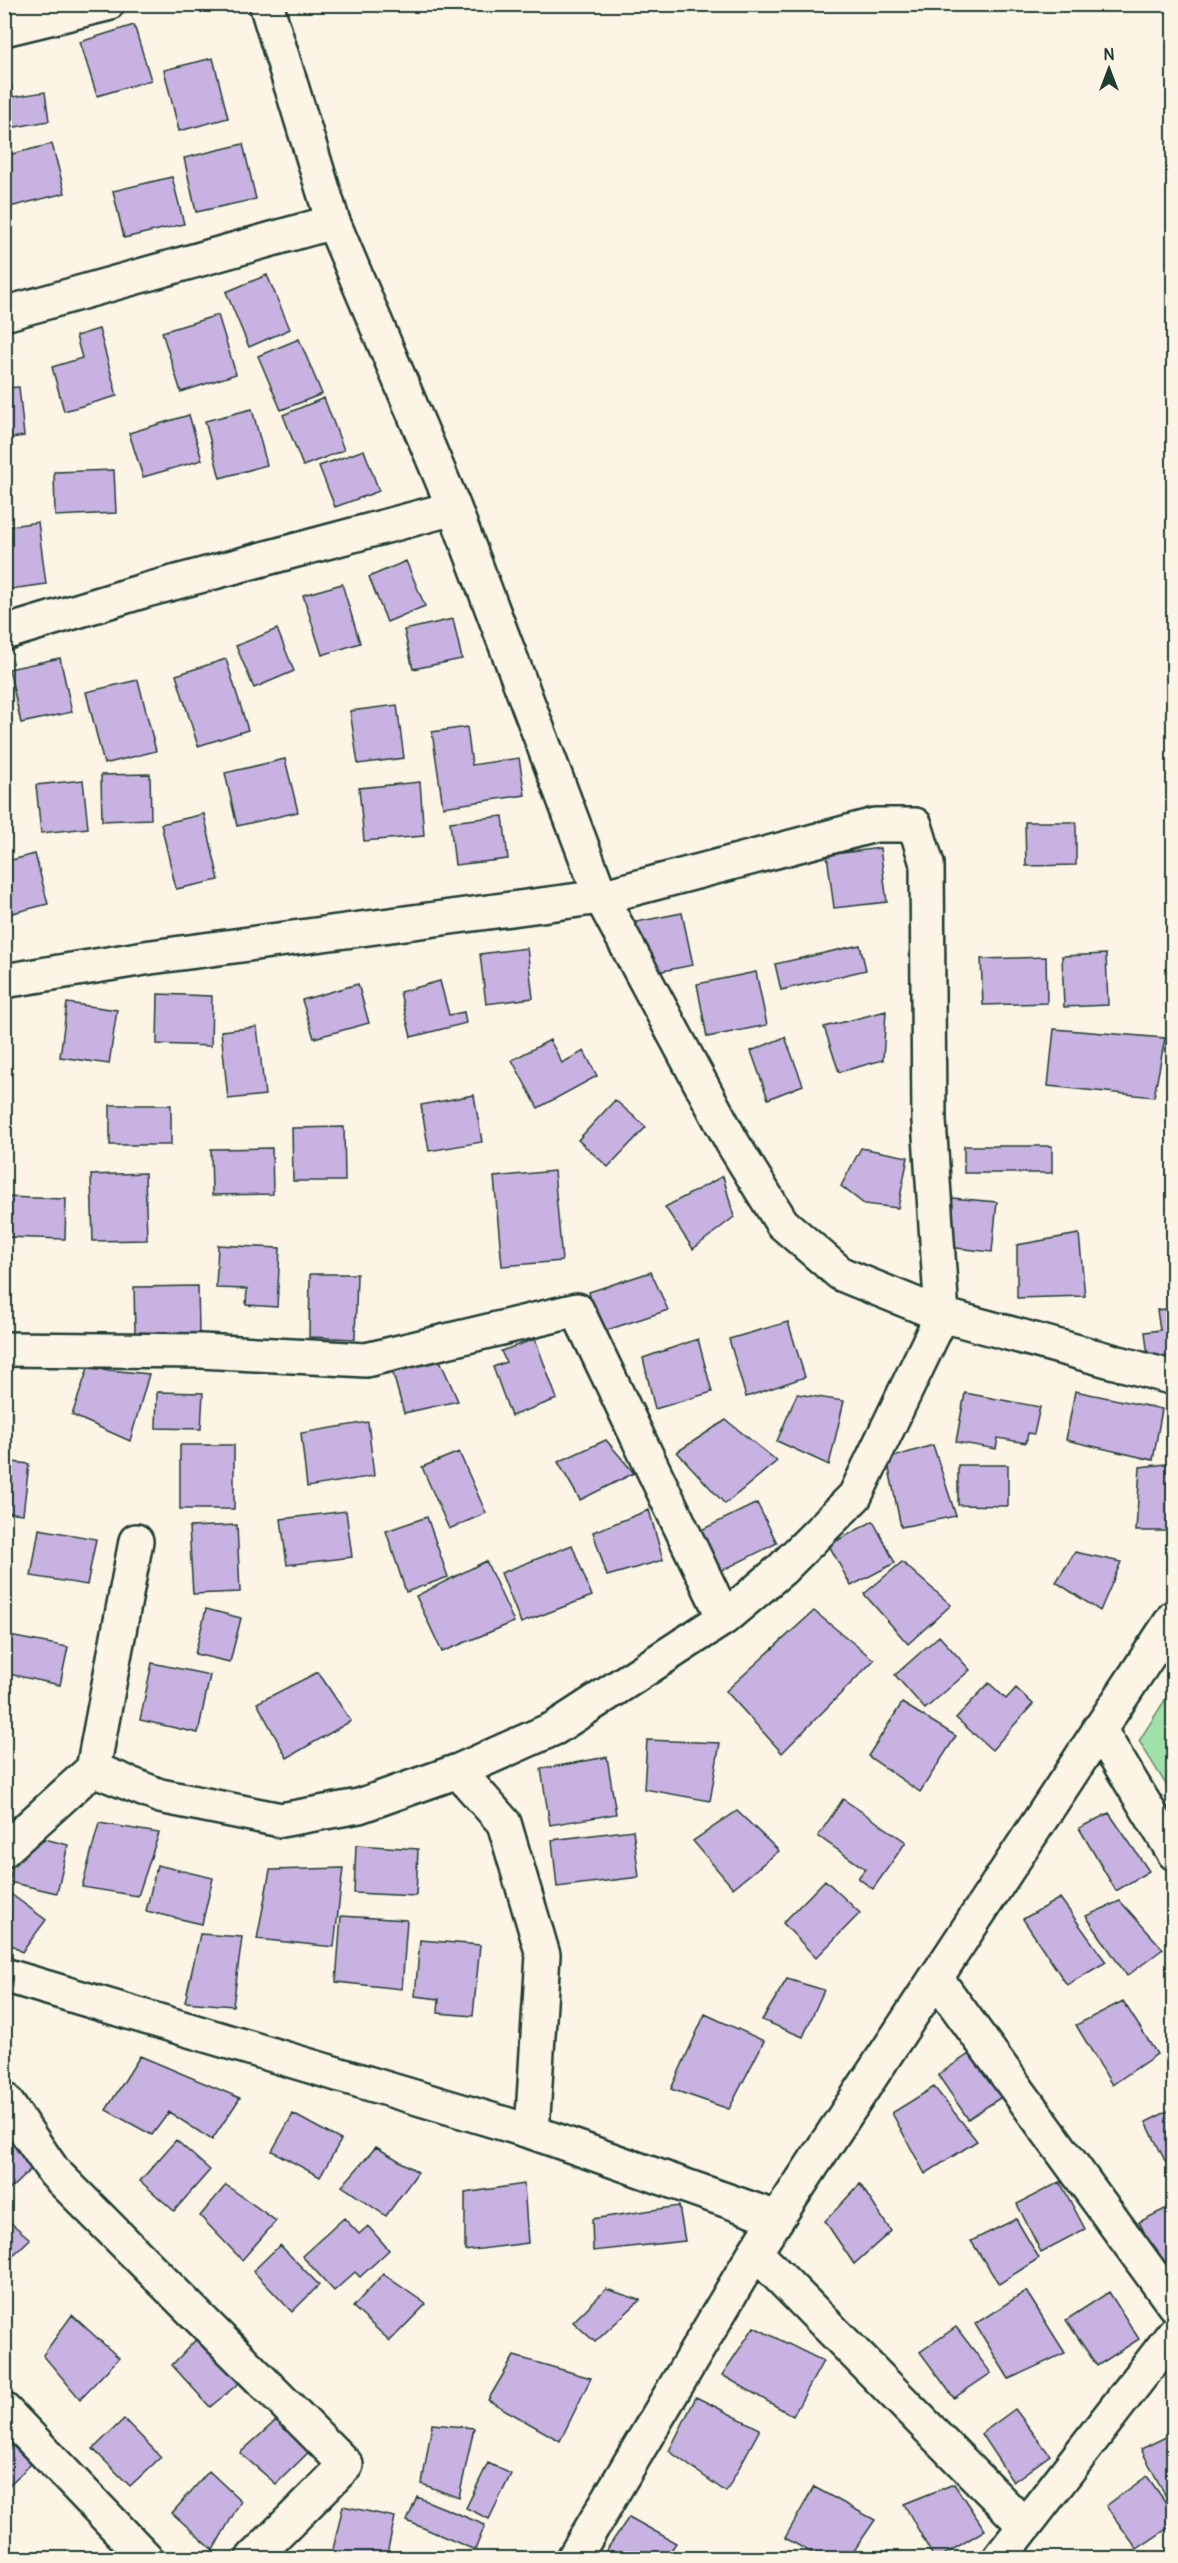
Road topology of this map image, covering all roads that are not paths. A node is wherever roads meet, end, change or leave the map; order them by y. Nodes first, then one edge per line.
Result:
1 (107, 4) edge
2 (266, 4) edge
3 (4, 29) edge
4 (333, 222) junction
5 (4, 314) edge
6 (454, 508) junction
7 (4, 633) edge
8 (601, 897) junction
9 (4, 981) edge
10 (942, 1315) junction
11 (4, 1348) edge
12 (1173, 1378) edge
13 (136, 1541) dead end
14 (1173, 1617) edge
15 (724, 1618) junction
16 (1099, 1729) junction
17 (93, 1769) junction
18 (458, 1771) junction
19 (4, 1850) edge
20 (1173, 1853) edge
21 (4, 1975) edge
22 (936, 1978) junction
23 (4, 2099) edge
24 (532, 2132) junction
25 (777, 2218) junction
26 (755, 2252) junction
27 (1173, 2305) edge
28 (1173, 2333) edge
29 (4, 2410) edge
30 (1024, 2525) junction
31 (146, 2559) edge
32 (254, 2559) edge
33 (574, 2559) edge
34 (1000, 2559) edge

1 - 3 street
2 - 4 street
4 - 5 street
4 - 6 street
6 - 7 street
6 - 8 street
8 - 9 street
8 - 10 street
8 - 10 street
10 - 12 street
10 - 15 street
11 - 15 street
13 - 17 street
14 - 16 street
15 - 18 street
16 - 20 street
16 - 22 street
17 - 18 street
17 - 19 street
18 - 24 street
21 - 24 street
22 - 25 street
22 - 27 street
23 - 32 street
24 - 25 street
25 - 26 street
26 - 30 street
26 - 33 street
28 - 30 street
29 - 31 street
30 - 34 street

